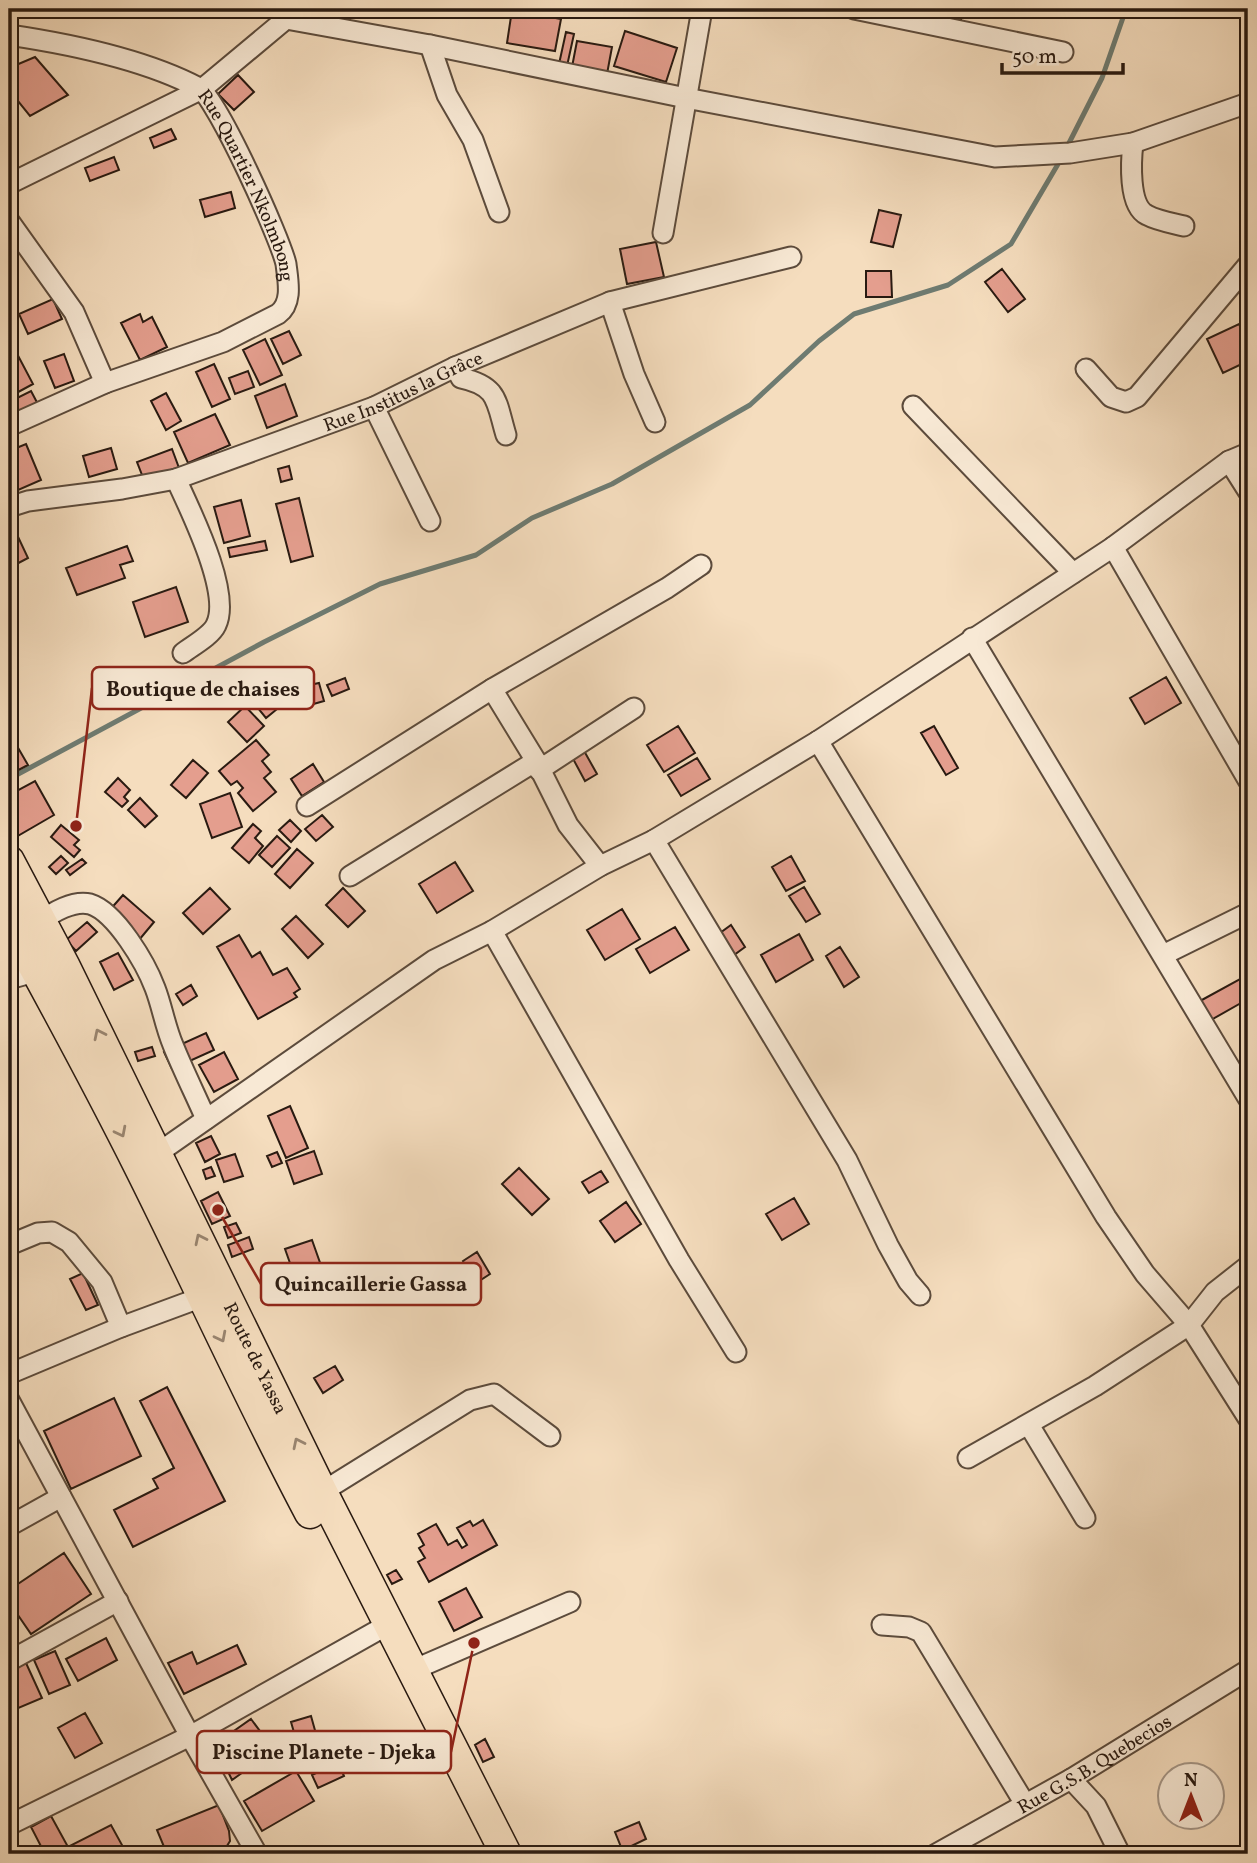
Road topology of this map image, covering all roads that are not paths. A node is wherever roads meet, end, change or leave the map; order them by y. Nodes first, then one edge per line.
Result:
1 (702, 9) edge
2 (854, 9) edge
3 (287, 14) edge
4 (325, 17) edge
5 (9, 35) edge
6 (430, 45) junction
7 (1063, 52) dead end
8 (202, 89) junction
9 (687, 98) junction
10 (1248, 103) edge
11 (1133, 143) junction
12 (9, 184) edge
13 (499, 212) dead end
14 (9, 221) edge
15 (1184, 226) dead end
16 (663, 233) dead end
17 (791, 257) dead end
18 (1248, 265) edge
19 (610, 302) junction
20 (455, 367) junction
21 (1086, 369) dead end
22 (105, 383) junction
23 (913, 406) dead end
24 (374, 407) junction
25 (655, 422) dead end
26 (9, 426) edge
27 (506, 435) dead end
28 (1248, 453) edge
29 (1229, 461) junction
30 (176, 479) junction
31 (1248, 491) edge
32 (9, 507) edge
33 (430, 521) dead end
34 (1113, 547) junction
35 (701, 565) dead end
36 (1073, 573) junction
37 (972, 638) junction
38 (183, 653) dead end
39 (492, 689) junction
40 (634, 708) dead end
41 (818, 741) junction
42 (537, 765) junction
43 (1248, 780) edge
44 (307, 806) dead end
45 (654, 840) junction
46 (9, 861) edge
47 (600, 866) junction
48 (350, 876) dead end
49 (1248, 914) edge
50 (9, 921) edge
51 (41, 922) junction
52 (492, 930) junction
53 (1163, 955) junction
54 (38, 971) junction
55 (9, 979) edge
56 (1248, 1097) edge
57 (206, 1119) junction
58 (158, 1153) junction
59 (9, 1245) edge
60 (1248, 1266) edge
61 (213, 1293) junction
62 (920, 1296) dead end
63 (1189, 1325) junction
64 (121, 1327) junction
65 (736, 1352) dead end
66 (9, 1374) edge
67 (9, 1400) edge
68 (1248, 1418) edge
69 (1029, 1425) junction
70 (550, 1436) dead end
71 (968, 1458) dead end
72 (322, 1492) junction
73 (61, 1497) junction
74 (1085, 1518) dead end
75 (9, 1526) edge
76 (118, 1601) junction
77 (569, 1602) dead end
78 (882, 1625) dead end
79 (382, 1629) junction
80 (9, 1661) edge
81 (413, 1670) junction
82 (1248, 1670) edge
83 (190, 1736) junction
84 (1071, 1779) junction
85 (1025, 1804) junction
86 (9, 1825) edge
87 (257, 1854) edge
88 (483, 1854) edge
89 (506, 1854) edge
90 (936, 1854) edge
91 (1120, 1854) edge

1 - 9 street
2 - 7 street
3 - 4 street
3 - 8 street
4 - 6 street
5 - 8 street, Rue Quartier Nkolmbong
6 - 9 street
6 - 13 street
8 - 12 street
8 - 22 street, Rue Quartier Nkolmbong
9 - 11 street
9 - 16 street
10 - 11 street
11 - 15 street
14 - 22 street
17 - 19 street, Rue Institus la Grâce
18 - 21 street
19 - 20 street, Rue Institus la Grâce
19 - 25 street
20 - 24 street, Rue Institus la Grâce
20 - 27 street
22 - 26 street, Rue Quartier Nkolmbong
23 - 36 street
24 - 30 street, Rue Institus la Grâce
24 - 33 street
28 - 29 street
29 - 31 street
29 - 34 street
30 - 32 street, Rue Institus la Grâce
30 - 38 street
34 - 36 street
34 - 43 street
35 - 39 street
36 - 37 street
37 - 41 street
37 - 53 street
39 - 42 street
39 - 44 street
40 - 42 street
41 - 45 street
41 - 63 street
42 - 47 street
42 - 48 street
45 - 47 street
45 - 62 street
46 - 51 main road, Route de Yassa
47 - 52 street
49 - 53 street
50 - 54 main road, Route de Yassa
51 - 57 street
58 -> 51 main road, Route de Yassa
52 - 57 street
52 - 65 street
53 - 56 street
54 - 55 street
54 -> 61 main road, Route de Yassa
57 - 58 street
61 -> 58 main road, Route de Yassa
59 - 64 street
60 - 63 street
61 - 64 street
72 -> 61 main road, Route de Yassa
61 -> 79 main road, Route de Yassa
63 - 68 street
63 - 69 street
64 - 66 street
67 - 73 street
69 - 71 street
69 - 74 street
70 - 72 street
72 - 79 main road, Route de Yassa
73 - 75 street
73 - 76 street
76 - 80 street
76 - 83 street
77 - 81 street
78 - 85 street
79 - 81 main road, Route de Yassa
79 - 83 street
79 - 88 main road, Route de Yassa
81 - 89 main road, Route de Yassa
82 - 84 street, Rue G.S.B. Quebecios
83 - 86 street
83 - 87 street
84 - 85 street, Rue G.S.B. Quebecios
84 - 91 street
85 - 90 street, Rue G.S.B. Quebecios

